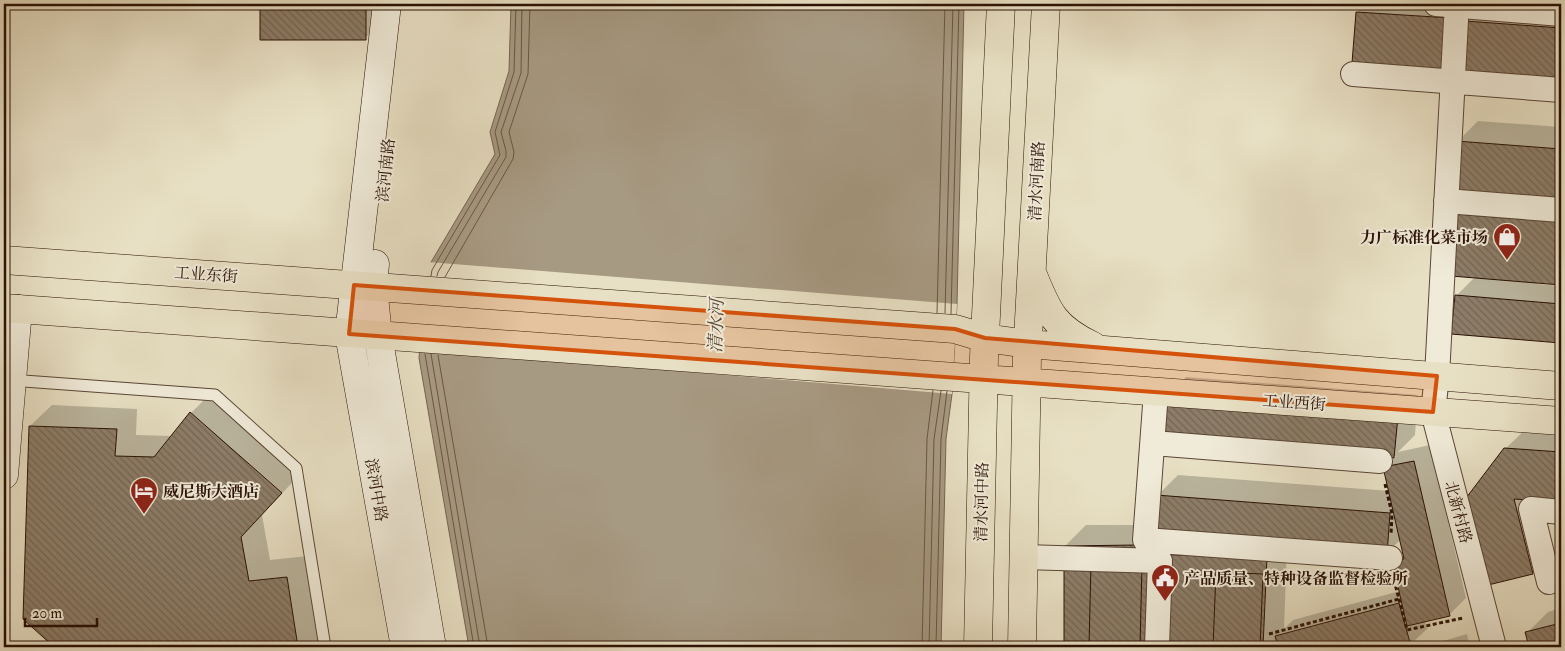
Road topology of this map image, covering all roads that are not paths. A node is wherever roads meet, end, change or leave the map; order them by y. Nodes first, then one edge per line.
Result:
1 (387, 4) edge
2 (403, 4) edge
3 (1001, 4) edge
4 (1046, 4) edge
5 (1436, 4) edge
6 (1503, 7) edge
7 (1561, 14) edge
8 (1456, 20) dead end
9 (1353, 74) dead end
10 (1453, 81) junction
11 (1561, 90) edge
12 (1446, 202) junction
13 (1561, 210) edge
14 (4, 260) edge
15 (1032, 270) junction
16 (363, 285) junction
17 (987, 302) junction
18 (11, 309) edge
19 (955, 329) junction
20 (349, 334) junction
21 (378, 336) junction
22 (984, 347) junction
23 (1102, 349) junction
24 (1027, 361) junction
25 (1438, 376) junction
26 (952, 377) junction
27 (8, 380) edge
28 (1561, 386) edge
29 (1105, 388) junction
30 (1156, 392) junction
31 (983, 410) junction
32 (1433, 412) junction
33 (1561, 421) edge
34 (1026, 435) junction
35 (1152, 444) junction
36 (1380, 462) dead end
37 (4, 475) edge
38 (1561, 512) edge
39 (1024, 557) junction
40 (1390, 558) dead end
41 (1550, 582) edge
42 (326, 647) edge
43 (405, 647) edge
44 (432, 647) edge
45 (978, 647) edge
46 (1022, 647) edge
47 (1158, 647) edge
48 (1494, 647) edge

1 - 16 main road, 滨河南路
2 - 16 main road, 滨河南路
3 - 17 main road
4 - 15 main road, 清水河南路
5 - 6 street
6 - 7 street
8 - 10 street, 北新村路
9 - 10 street
10 - 11 street
10 - 12 street, 北新村路
12 - 13 street
12 - 25 street, 北新村路
14 - 16 main road, 工业东街
15 - 23 main road
15 - 24 main road, 清水河南路
16 - 19 main road, 工业东街
16 - 20 main road, 滨河南路
16 - 21 main road, 滨河南路
17 - 19 main road
17 - 22 main road
18 - 20 main road
18 - 27 main road
19 - 22 main road, 工业东街
20 - 21 main road
20 - 43 main road, 滨河中路
21 - 26 main road
21 - 44 main road, 滨河中路
22 - 24 main road, 工业东街
22 - 31 main road, 清水河中路
23 - 24 main road
23 - 25 main road
24 - 26 main road
24 - 29 main road, 工业西街
24 - 34 main road
25 - 28 main road
25 - 32 street, 北新村路
26 - 31 main road
27 - 37 main road
27 - 42 lane
29 - 30 main road, 工业西街
29 - 34 main road
30 - 32 main road, 工业西街
30 - 35 street
31 - 45 main road, 清水河中路
32 - 33 main road, 工业西街
32 - 48 street, 北新村路
34 - 39 main road
35 - 36 street
35 - 40 street
38 - 41 street
39 - 46 main road
39 - 47 street

